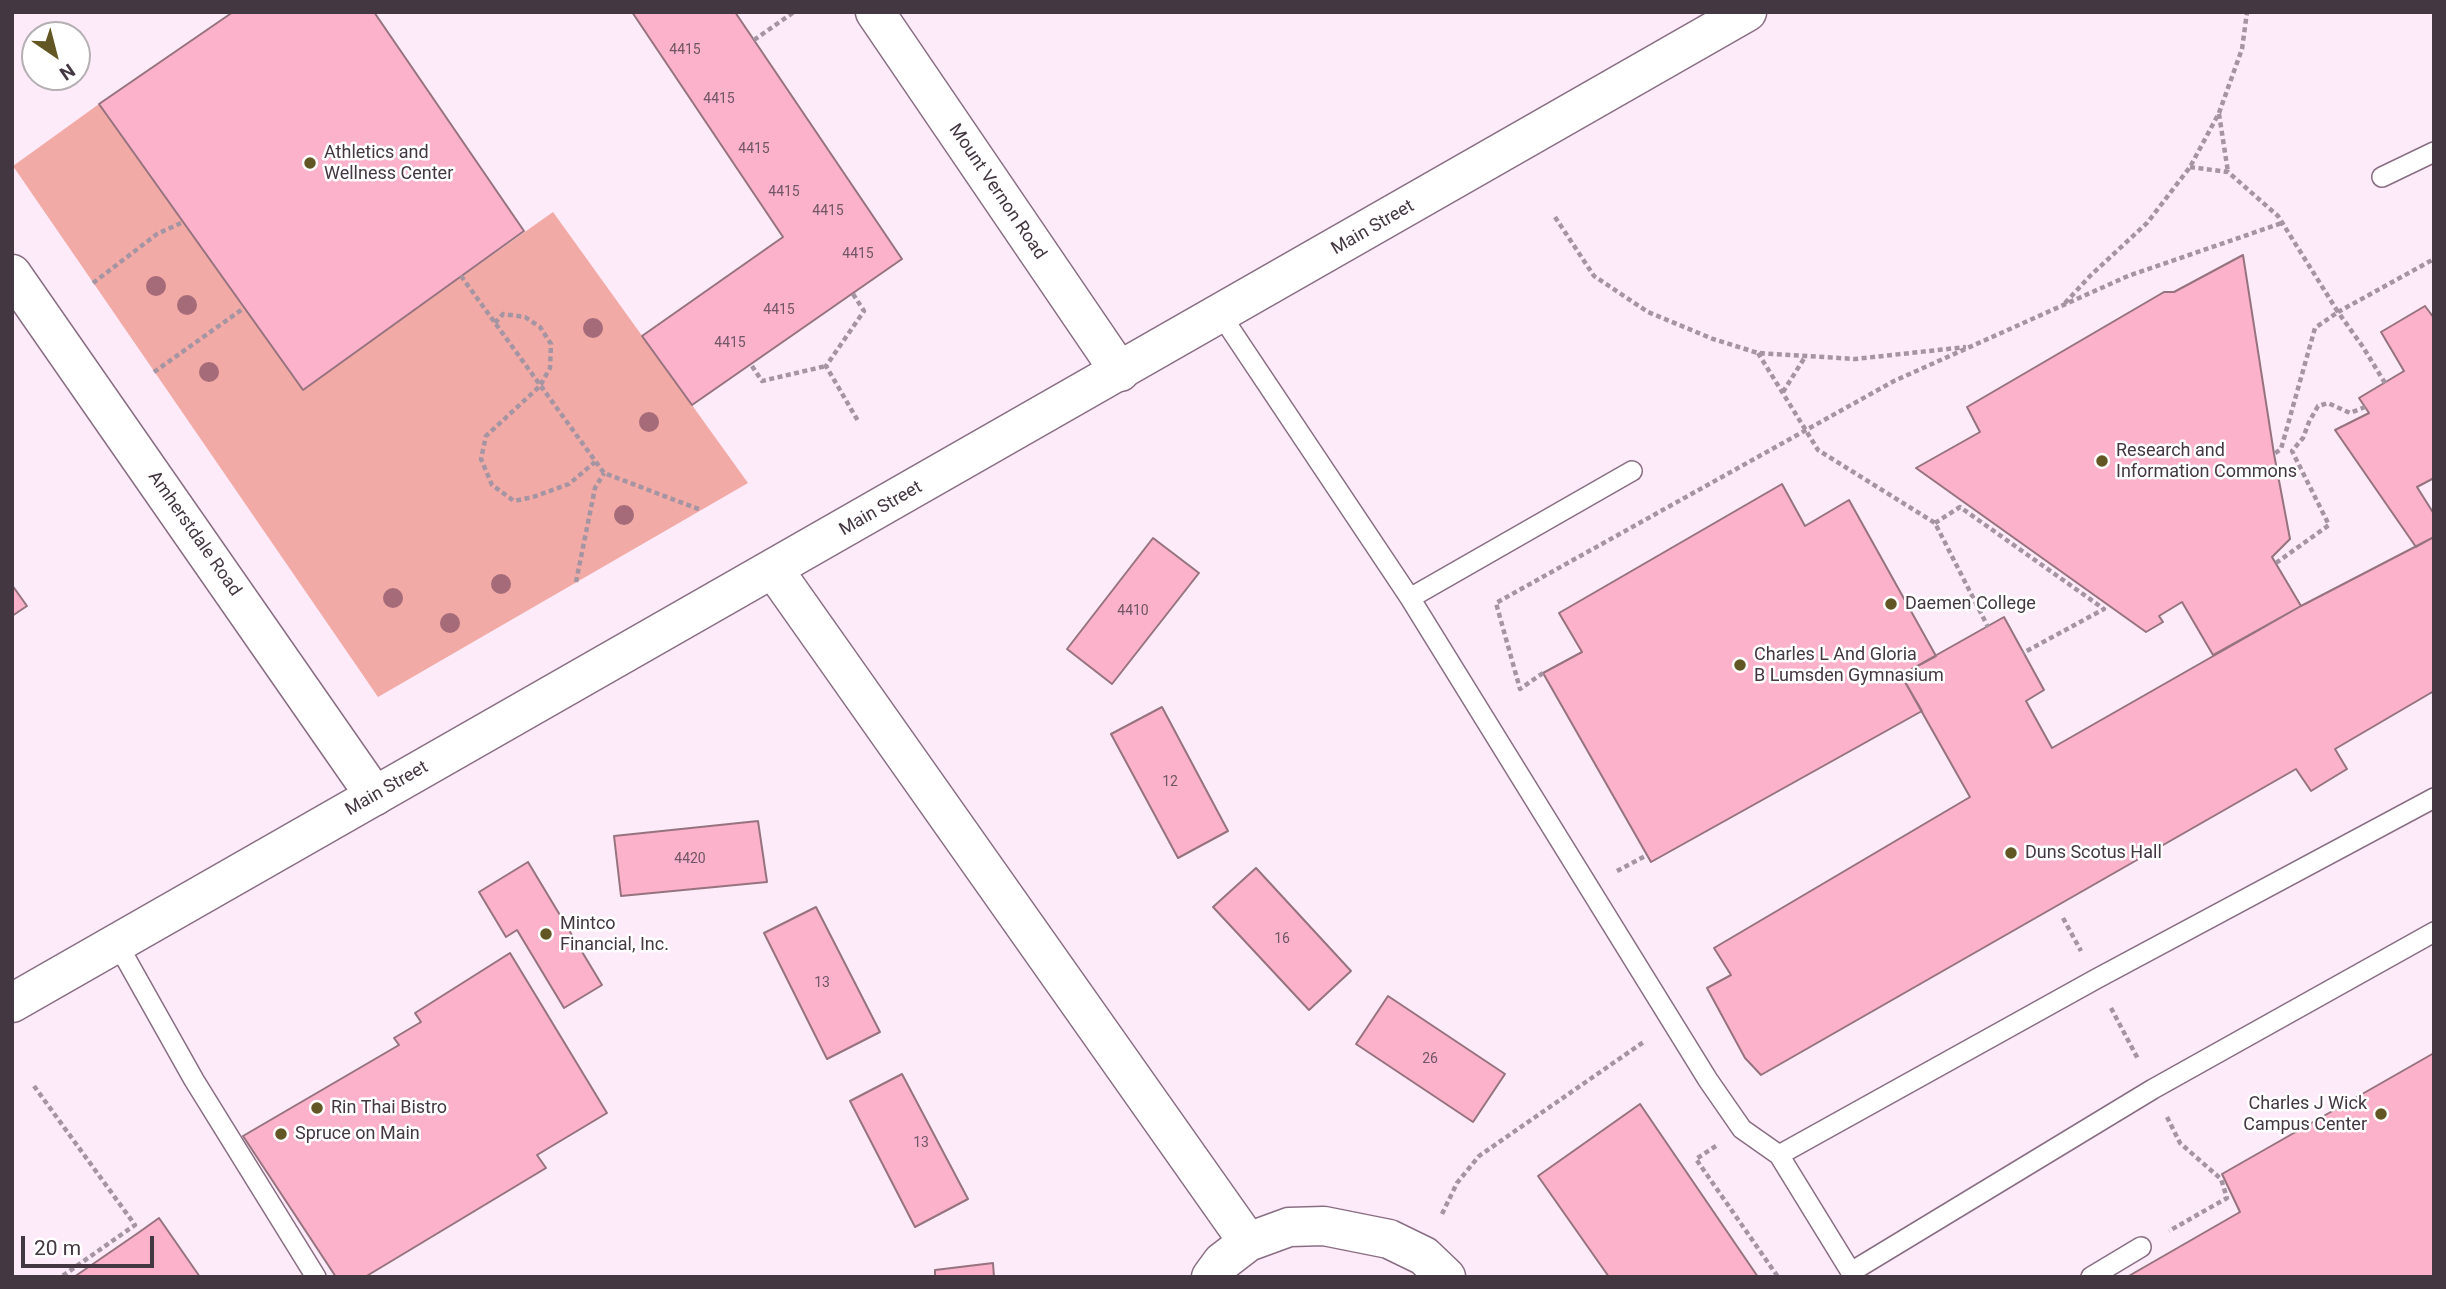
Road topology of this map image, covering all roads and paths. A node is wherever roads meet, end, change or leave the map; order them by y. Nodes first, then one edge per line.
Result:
1 (794, 12) edge
2 (875, 12) edge
3 (1747, 12) edge
4 (2246, 12) edge
5 (754, 40) dead end
6 (2218, 113) junction
7 (2434, 152) edge
8 (2190, 167) junction
9 (2228, 172) junction
10 (2382, 177) dead end
11 (1555, 218) dead end
12 (183, 222) dead end
13 (2282, 222) junction
14 (2434, 259) edge
15 (12, 274) edge
16 (461, 276) dead end
17 (93, 282) dead end
18 (853, 294) dead end
19 (2062, 306) junction
20 (244, 309) dead end
21 (2338, 312) junction
22 (1221, 315) junction
23 (495, 323) junction
24 (1971, 346) junction
25 (1758, 353) junction
26 (1805, 358) junction
27 (752, 366) dead end
28 (826, 366) junction
29 (154, 372) dead end
30 (1120, 372) junction
31 (2385, 383) dead end
32 (540, 386) junction
33 (1783, 392) junction
34 (2365, 407) dead end
35 (858, 421) dead end
36 (1804, 430) junction
37 (2280, 449) junction
38 (2292, 451) junction
39 (2274, 454) dead end
40 (595, 462) junction
41 (1632, 471) dead end
42 (604, 473) junction
43 (701, 510) dead end
44 (1935, 523) junction
45 (2276, 563) dead end
46 (774, 570) junction
47 (576, 582) dead end
48 (1410, 598) junction
49 (1988, 627) dead end
50 (2023, 653) dead end
51 (1543, 674) dead end
52 (375, 796) junction
53 (2434, 798) edge
54 (2063, 918) dead end
55 (2434, 932) edge
56 (117, 943) junction
57 (2096, 979) junction
58 (12, 1003) edge
59 (1672, 1023) junction
60 (34, 1086) dead end
61 (2153, 1089) junction
62 (1742, 1129) junction
63 (1779, 1155) junction
64 (1443, 1214) dead end
65 (1248, 1242) junction
66 (2141, 1247) joint
67 (1852, 1275) edge
68 (61, 1277) edge
69 (316, 1277) edge
70 (1211, 1277) edge
71 (1446, 1277) edge
72 (1778, 1277) edge
73 (2091, 1277) edge

1 - 5 path
2 - 30 street, Mount Vernon Road
3 - 22 street, Main Street
4 - 6 path
6 - 8 path
6 - 9 path
7 - 10 lane
8 - 9 path
8 - 19 path
9 - 13 path
11 - 25 path
12 - 17 path
13 - 19 path
13 - 21 path
14 - 21 path
15 - 52 street, Amherstdale Road
16 - 23 path
18 - 28 path
19 - 24 path
20 - 29 path
21 - 31 path
21 - 37 path
22 - 30 street, Main Street
22 - 48 lane
23 - 32 path
23 - 32 path
24 - 26 path
24 - 36 path
25 - 26 path
25 - 33 path
26 - 33 path
27 - 28 path
28 - 35 path
30 - 46 street, Main Street
32 - 40 path
32 - 40 path
33 - 36 path
34 - 38 path
36 - 44 path
36 - 51 path
37 - 38 path
37 - 39 path
38 - 45 path
40 - 42 path
41 - 48 lane
42 - 43 path
42 - 47 path
44 - 49 path
44 - 50 path
46 - 52 street, Main Street
46 - 65 street
48 - 59 lane
52 - 56 street, Main Street
53 - 57 lane
54 - 57 path
55 - 61 lane
56 - 58 street, Main Street
56 - 69 lane
57 - 61 path
57 - 63 lane
59 - 62 lane
59 - 64 path
60 - 68 path
61 - 66 path
61 - 67 lane
62 - 63 lane
62 - 72 path
63 - 67 lane
65 - 70 street
65 - 71 street
66 - 73 lane

